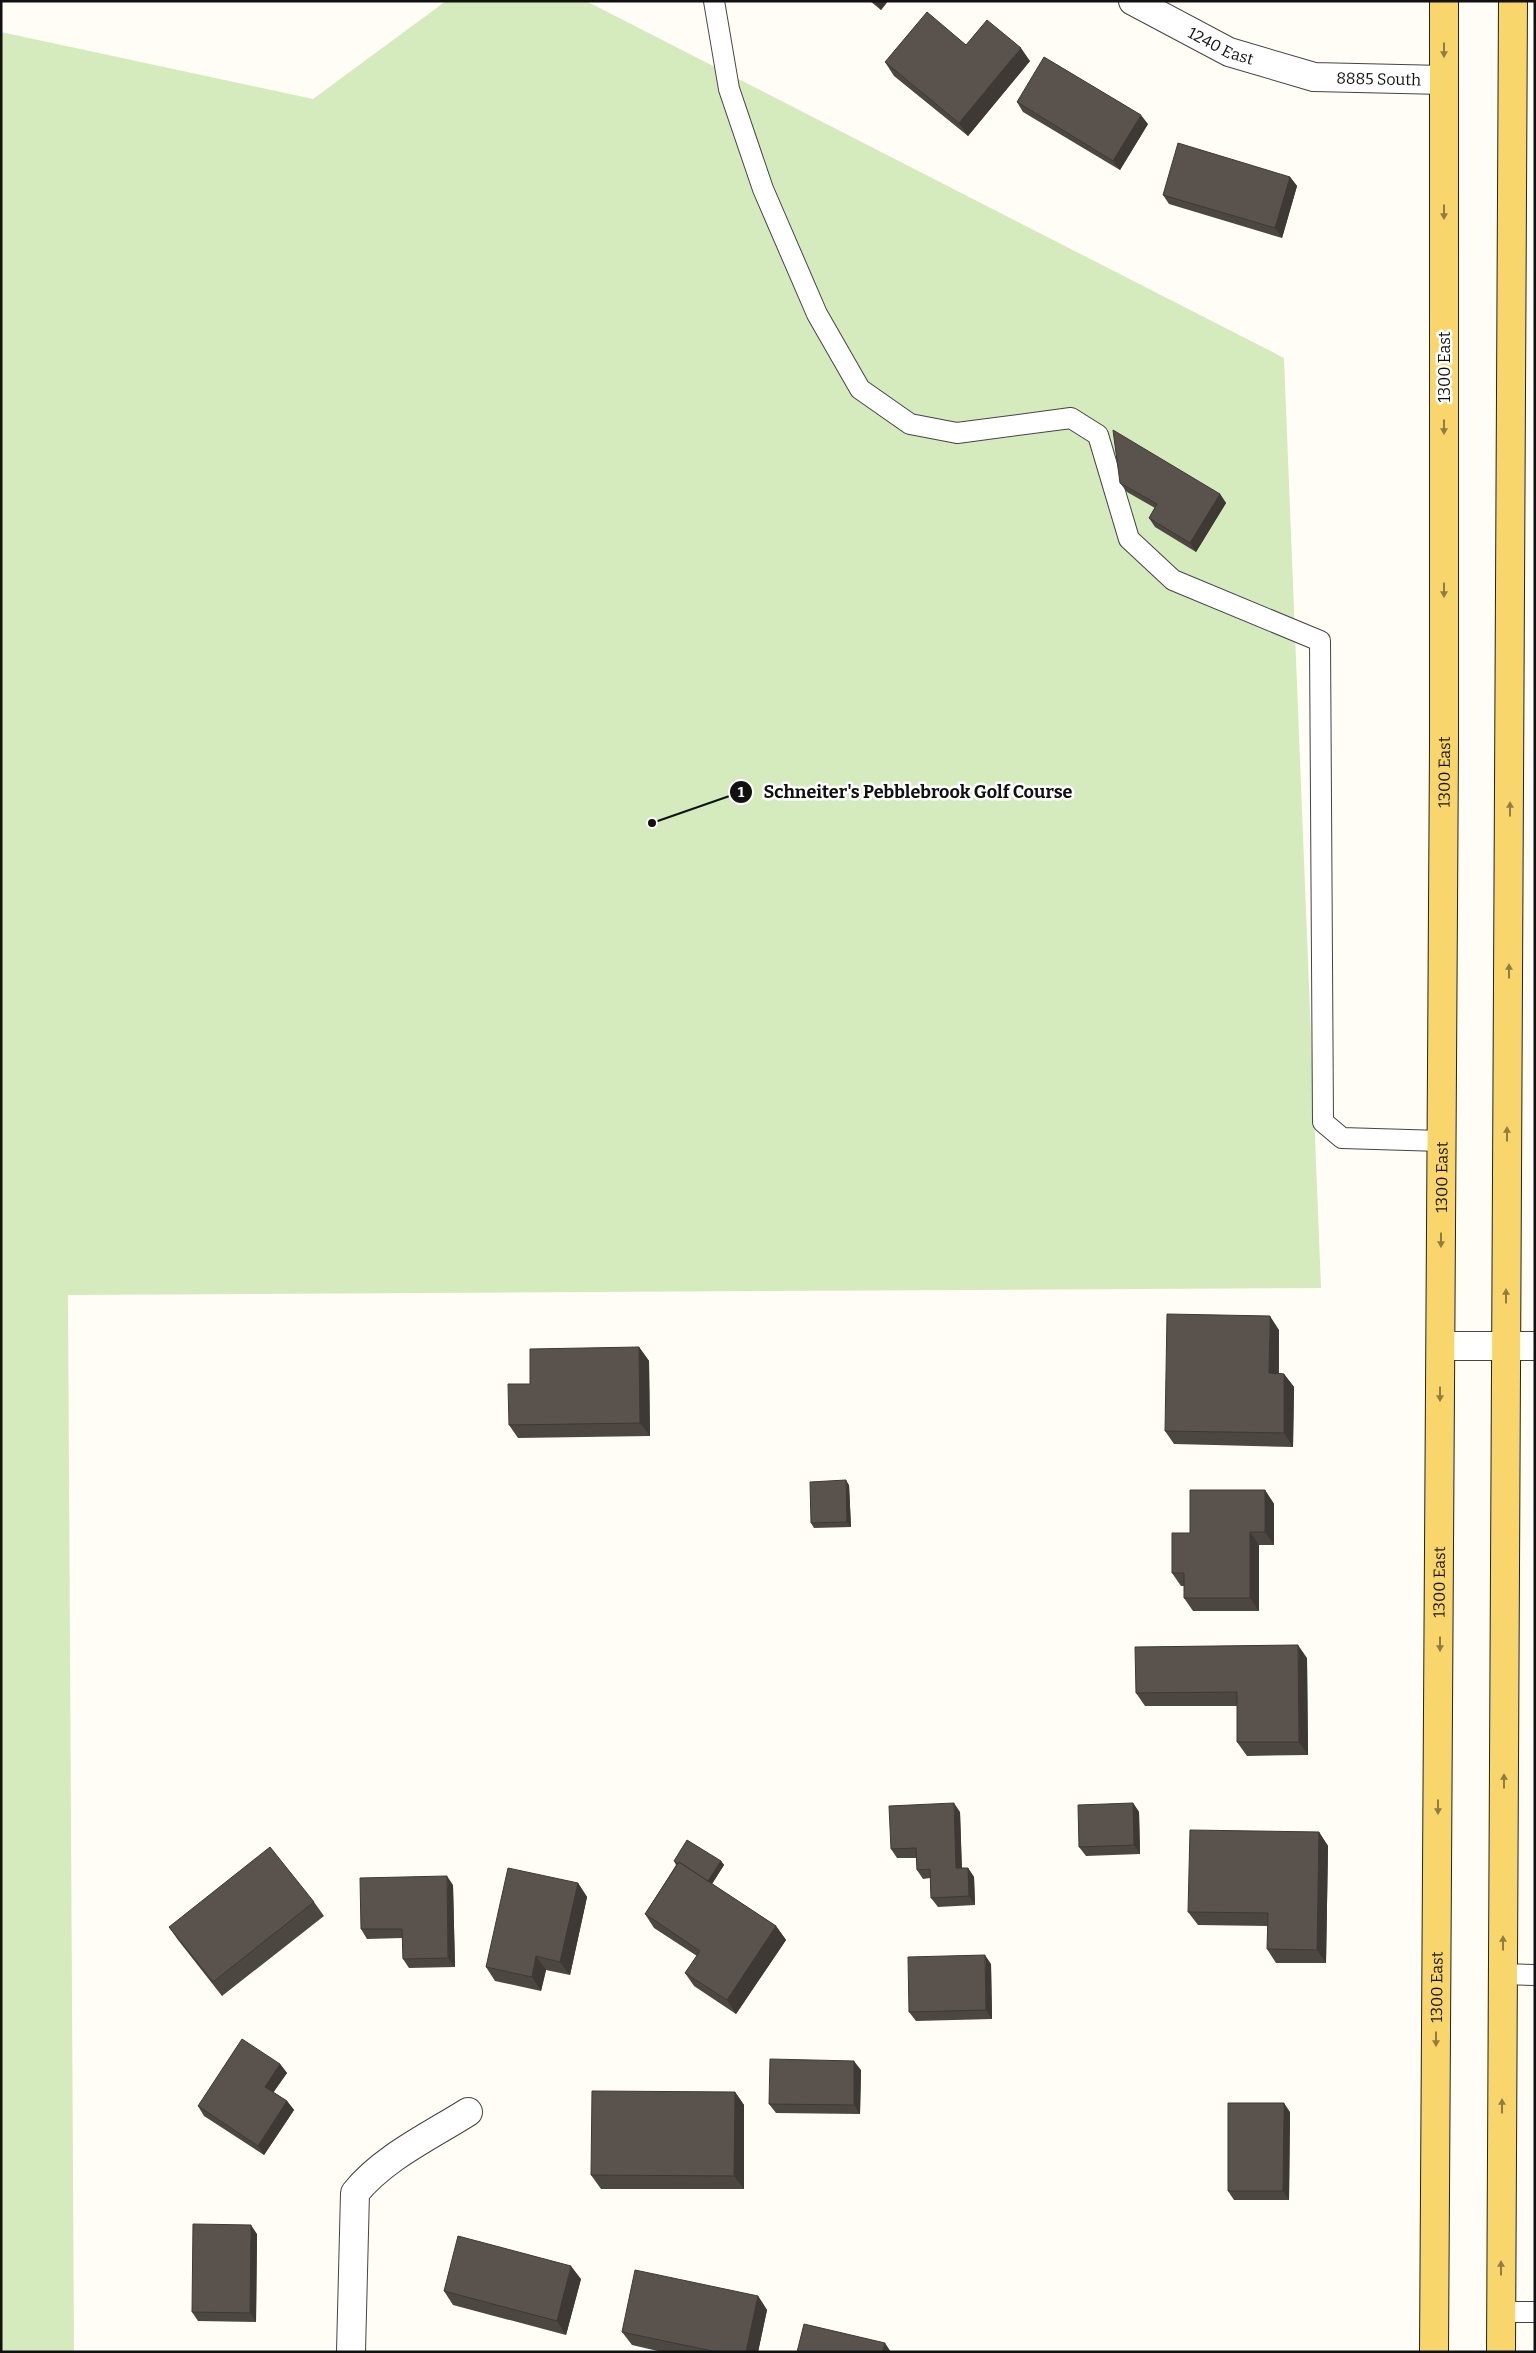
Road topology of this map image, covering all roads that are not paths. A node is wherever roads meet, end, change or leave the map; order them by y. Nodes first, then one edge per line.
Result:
1 (714, 1) edge
2 (1133, 1) edge
3 (1444, 1) edge
4 (1513, 1) edge
5 (1314, 76) joint
6 (1444, 80) junction
7 (1442, 1141) junction
8 (1506, 1345) junction
9 (1440, 1346) junction
10 (1535, 1346) edge
11 (1503, 1974) junction
12 (1535, 1974) edge
13 (468, 2112) dead end
14 (1501, 2312) junction
15 (1535, 2312) edge
16 (351, 2352) edge
17 (1434, 2352) edge
18 (1501, 2352) edge

1 - 7 lane
2 - 5 street, 1240 East
3 -> 6 main road, 1300 East
8 -> 4 main road
5 - 6 street, 8885 South
6 -> 7 main road, 1300 East
7 -> 9 main road, 1300 East
8 - 9 street
8 - 10 street
11 -> 8 main road
9 -> 17 main road, 1300 East
11 - 12 lane
14 -> 11 main road
13 - 16 street
14 - 15 lane
14 - 18 main road

